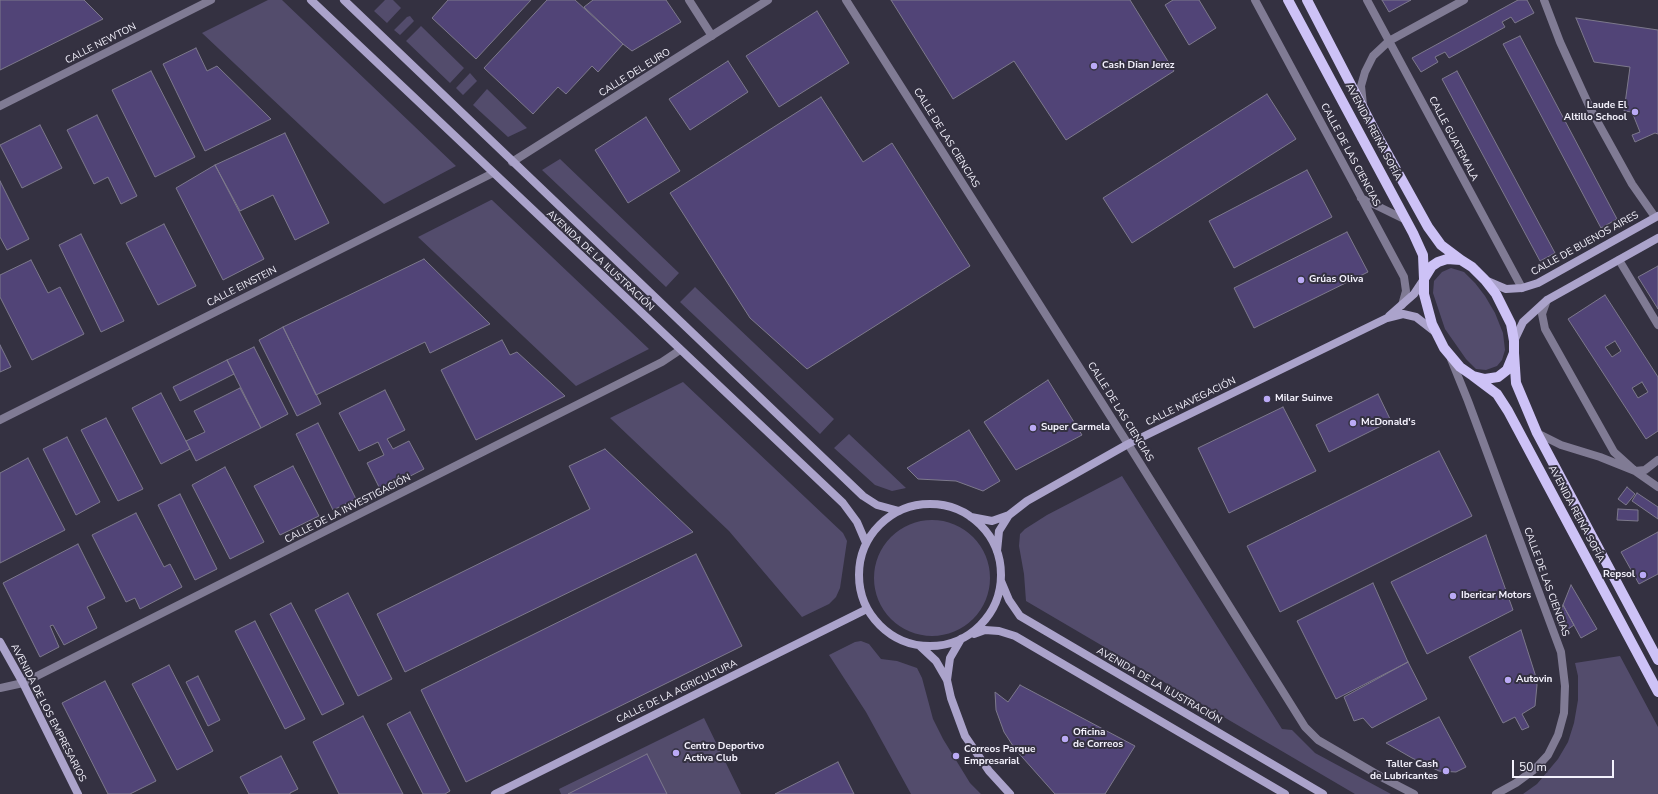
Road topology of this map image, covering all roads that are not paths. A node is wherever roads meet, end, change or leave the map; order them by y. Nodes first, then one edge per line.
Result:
1 (211, 0) edge
2 (311, 0) edge
3 (344, 0) edge
4 (690, 0) edge
5 (768, 0) edge
6 (846, 0) edge
7 (1254, 0) edge
8 (1288, 0) edge
9 (1307, 0) edge
10 (1367, 0) edge
11 (1464, 0) edge
12 (1544, 0) edge
13 (712, 36) junction
14 (1389, 41) junction
15 (0, 106) edge
16 (1363, 107) junction
17 (512, 162) junction
18 (493, 173) junction
19 (1361, 198) junction
20 (1656, 217) edge
21 (1406, 220) junction
22 (1658, 238) edge
23 (1460, 260) junction
24 (1619, 260) junction
25 (1424, 279) junction
26 (1485, 280) junction
27 (1522, 288) junction
28 (1547, 300) junction
29 (1402, 305) junction
30 (1387, 318) junction
31 (1658, 325) edge
32 (1437, 335) junction
33 (1514, 341) junction
34 (680, 350) junction
35 (1514, 353) junction
36 (1452, 358) junction
37 (1473, 376) junction
38 (0, 420) edge
39 (1537, 433) junction
40 (1128, 444) junction
41 (1658, 460) edge
42 (1635, 471) junction
43 (1658, 487) edge
44 (900, 511) junction
45 (1009, 514) junction
46 (971, 517) junction
47 (866, 543) junction
48 (996, 551) junction
49 (1001, 580) junction
50 (867, 609) junction
51 (964, 638) junction
52 (0, 642) edge
53 (920, 646) junction
54 (1658, 660) edge
55 (947, 680) junction
56 (23, 684) junction
57 (0, 688) edge
58 (1658, 692) edge
59 (78, 794) edge
60 (495, 794) edge
61 (1010, 794) edge
62 (1285, 794) edge
63 (1323, 794) edge
64 (1414, 794) edge
65 (1496, 794) edge

1 - 15 street, CALLE NEWTON
2 - 18 street, AVENIDA DE LA ILUSTRACIÓN
3 - 17 street, AVENIDA DE LA ILUSTRACIÓN
4 - 13 street
5 - 13 street, CALLE DEL EURO
6 - 40 street, CALLE DE LAS CIENCIAS
7 - 19 street, CALLE DE LAS CIENCIAS
8 - 21 main road, AVENIDA REINA SOFÍA
9 - 16 main road, AVENIDA REINA SOFÍA
10 - 14 street, CALLE GUATEMALA
11 - 14 street
12 - 20 street
13 - 17 street, CALLE DEL EURO
14 - 16 street
14 - 27 street, CALLE GUATEMALA
16 - 23 main road, AVENIDA REINA SOFÍA
17 - 44 street, AVENIDA DE LA ILUSTRACIÓN
18 - 34 street, AVENIDA DE LA ILUSTRACIÓN
18 - 38 street, CALLE EINSTEIN
19 - 21 street
19 - 29 street, CALLE DE LAS CIENCIAS
20 - 27 street, CALLE DE BUENOS AIRES
21 - 25 main road, AVENIDA REINA SOFÍA
22 - 24 street
23 - 25 main road
23 - 26 main road
24 - 28 street
24 - 31 street
25 - 29 street
25 - 32 main road
26 - 27 street
26 - 33 main road
28 - 33 street
28 - 42 street
29 - 30 street
30 - 32 street
30 - 40 street, CALLE NAVEGACIÓN
32 - 36 main road
33 - 35 main road
34 - 47 street, AVENIDA DE LA ILUSTRACIÓN
34 - 56 street, CALLE DE LA INVESTIGACIÓN
35 - 37 main road
35 - 39 main road, AVENIDA REINA SOFÍA
36 - 37 main road
36 - 65 street, CALLE DE LAS CIENCIAS
37 - 58 main road, AVENIDA REINA SOFÍA
39 - 42 street
39 - 54 main road, AVENIDA REINA SOFÍA
40 - 45 street, CALLE NAVEGACIÓN
40 - 64 street, CALLE DE LAS CIENCIAS
41 - 42 street
42 - 43 street
44 - 46 street
44 - 47 street
45 - 46 street, CALLE NAVEGACIÓN
45 - 48 street, CALLE NAVEGACIÓN
46 - 48 street
47 - 50 street
48 - 49 street
49 - 51 street
49 - 63 street, AVENIDA DE LA ILUSTRACIÓN
50 - 53 street
50 - 60 street, CALLE DE LA AGRICULTURA
51 - 53 street
51 - 55 street
51 - 62 street
52 - 56 street, AVENIDA DE LOS EMPRESARIOS
53 - 55 street
55 - 61 street
56 - 57 street, CALLE DE LA INVESTIGACIÓN
56 - 59 street, AVENIDA DE LOS EMPRESARIOS

